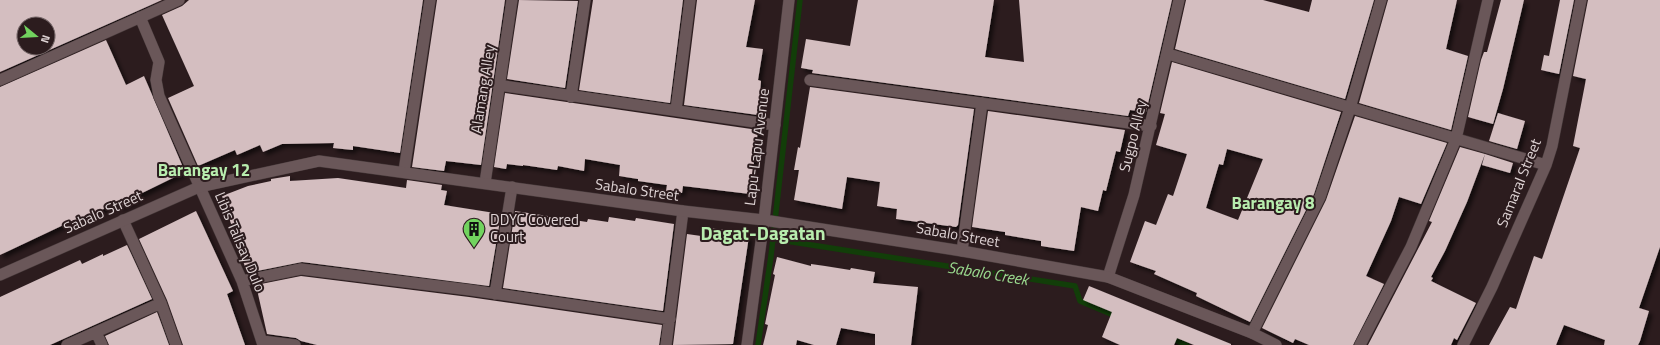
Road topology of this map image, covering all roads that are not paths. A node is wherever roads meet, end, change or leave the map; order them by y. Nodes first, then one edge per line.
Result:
1 (179, 0) edge
2 (430, 0) edge
3 (512, 0) edge
4 (585, 0) edge
5 (690, 0) edge
6 (789, 0) edge
7 (1179, 0) edge
8 (1381, 0) edge
9 (1488, 0) edge
10 (1581, 0) edge
11 (140, 17) junction
12 (1168, 54) junction
13 (0, 80) edge
14 (810, 80) dead end
15 (498, 86) junction
16 (571, 97) junction
17 (982, 103) junction
18 (1350, 108) junction
19 (676, 110) junction
20 (775, 125) junction
21 (1151, 126) junction
22 (1456, 139) junction
23 (1546, 165) junction
24 (404, 171) junction
25 (484, 184) junction
26 (199, 187) junction
27 (512, 187) junction
28 (683, 212) junction
29 (123, 220) junction
30 (764, 220) junction
31 (962, 250) junction
32 (0, 274) edge
33 (1108, 277) junction
34 (242, 281) junction
35 (495, 294) junction
36 (161, 303) junction
37 (670, 319) junction
38 (96, 332) junction
39 (1252, 333) junction
40 (263, 343) edge
41 (67, 345) edge
42 (102, 345) edge
43 (176, 345) edge
44 (295, 345) edge
45 (666, 345) edge
46 (747, 345) edge
47 (1276, 345) edge
48 (1360, 345) edge
49 (1463, 345) edge

1 - 11 street
2 - 24 street
3 - 15 street, Alamang Alley
4 - 16 street
5 - 19 street
6 - 20 street, Lapu-Lapu Avenue
7 - 12 street, Sugpo Alley
8 - 18 street
9 - 22 street
10 - 23 street, Samaral Street
11 - 13 street
11 - 26 street, Libis Talisay Dulo
12 - 18 street
12 - 21 street, Sugpo Alley
14 - 17 street
15 - 16 street
15 - 25 street, Alamang Alley
16 - 19 street
17 - 21 street
17 - 31 street
18 - 22 street
18 - 39 street
19 - 20 street
20 - 30 street, Lapu-Lapu Avenue
21 - 33 street, Sugpo Alley
22 - 23 street
22 - 48 street
23 - 49 street, Samaral Street
24 - 25 street, Sabalo Street
24 - 26 street, Sabalo Street
25 - 27 street, Sabalo Street
26 - 29 street, Sabalo Street
26 - 34 street, Libis Talisay Dulo
27 - 28 street, Sabalo Street
27 - 35 street
28 - 30 street, Sabalo Street
28 - 37 street
29 - 32 street, Sabalo Street
29 - 36 street
30 - 31 street, Sabalo Street
30 - 46 street, Lapu-Lapu Avenue
31 - 33 street, Sabalo Street
33 - 39 street, Sabalo Street
34 - 35 street
34 - 40 street, Libis Talisay Dulo
35 - 37 street
36 - 38 street
36 - 43 street
37 - 45 street
38 - 41 street
38 - 42 street
39 - 47 street, Sabalo Street
40 - 44 street

